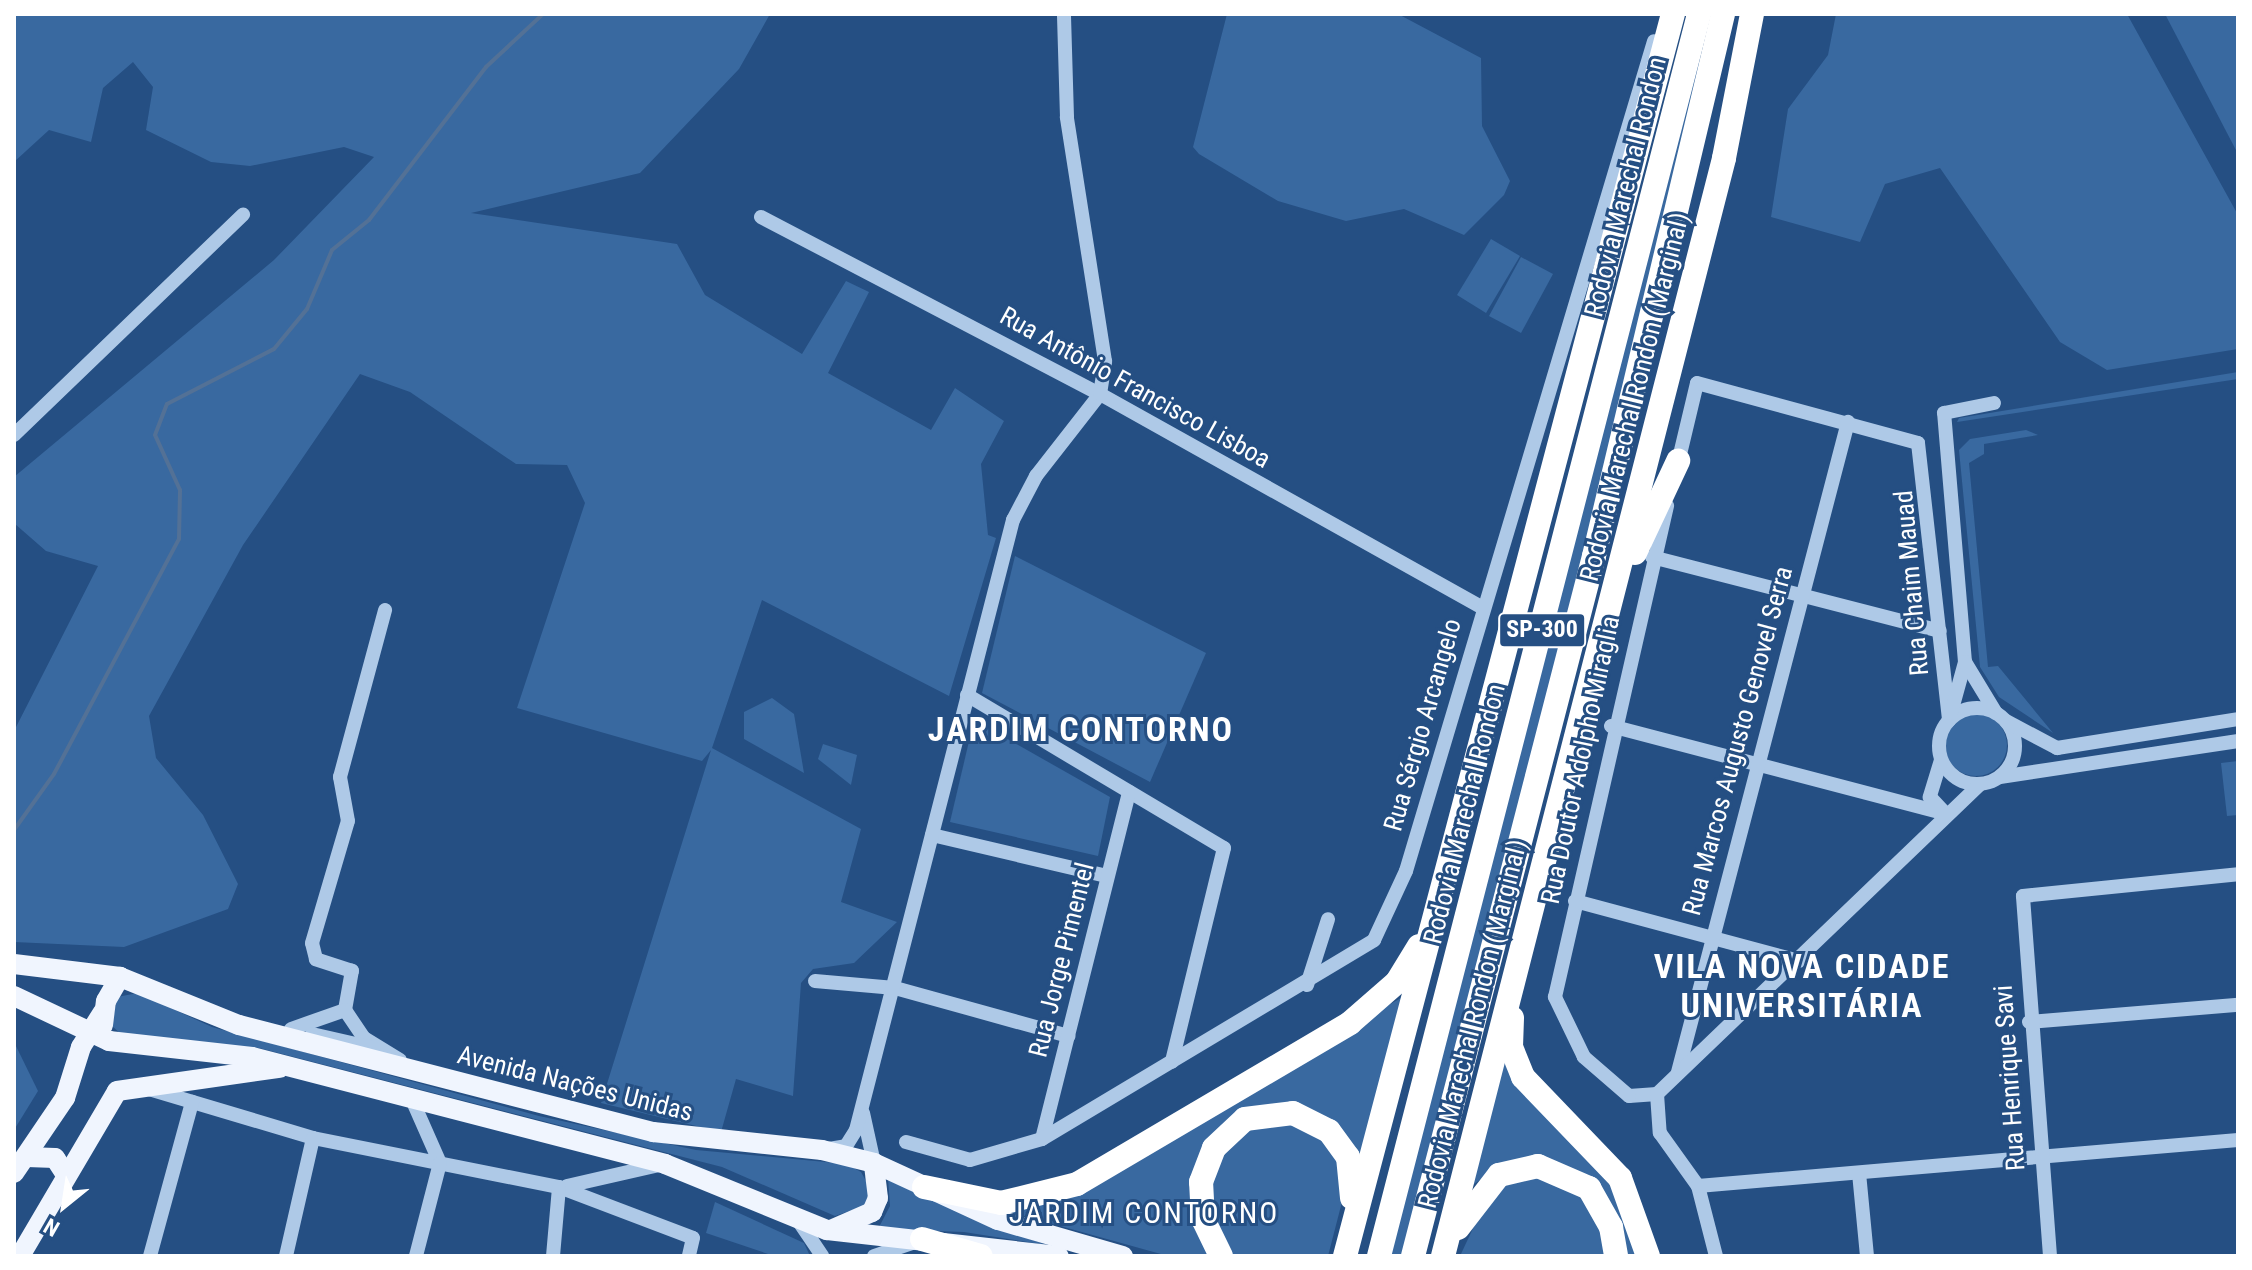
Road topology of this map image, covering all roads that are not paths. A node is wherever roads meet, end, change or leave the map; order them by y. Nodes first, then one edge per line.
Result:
1 (1064, 14) edge
2 (1664, 14) edge
3 (1673, 14) edge
4 (1699, 14) edge
5 (1723, 14) edge
6 (1752, 14) edge
7 (243, 215) dead end
8 (761, 217) dead end
9 (1120, 352) dead end
10 (1105, 361) junction
11 (1100, 394) junction
12 (1994, 403) dead end
13 (1848, 422) junction
14 (14, 435) edge
15 (1678, 461) junction
16 (1652, 557) junction
17 (1800, 594) junction
18 (1610, 606) junction
19 (1483, 608) junction
20 (385, 610) dead end
21 (1940, 631) junction
22 (1965, 662) junction
23 (967, 695) junction
24 (2001, 717) junction
25 (2238, 719) edge
26 (1949, 720) junction
27 (1611, 726) junction
28 (2238, 741) edge
29 (1941, 760) junction
30 (1756, 765) junction
31 (2000, 777) junction
32 (1980, 784) junction
33 (1129, 792) junction
34 (1946, 814) junction
35 (932, 835) junction
36 (2238, 874) edge
37 (1107, 876) junction
38 (1440, 900) junction
39 (1575, 901) junction
40 (1328, 919) dead end
41 (1712, 936) junction
42 (1521, 948) junction
43 (1799, 961) junction
44 (14, 964) edge
45 (120, 977) junction
46 (815, 981) dead end
47 (1307, 985) junction
48 (895, 988) junction
49 (14, 996) edge
50 (2238, 1005) edge
51 (345, 1010) junction
52 (103, 1012) junction
53 (2029, 1022) junction
54 (67, 1023) junction
55 (239, 1025) junction
56 (291, 1029) junction
57 (88, 1032) junction
58 (1068, 1036) junction
59 (109, 1041) junction
60 (381, 1050) junction
61 (1172, 1062) junction
62 (293, 1066) junction
63 (1678, 1072) junction
64 (433, 1076) junction
65 (137, 1086) junction
66 (69, 1088) junction
67 (1657, 1094) junction
68 (410, 1095) junction
69 (192, 1102) junction
70 (862, 1110) junction
71 (313, 1138) junction
72 (1042, 1139) junction
73 (2238, 1140) edge
74 (906, 1142) dead end
75 (822, 1150) junction
76 (2039, 1156) junction
77 (27, 1157) junction
78 (440, 1163) junction
79 (874, 1163) junction
80 (665, 1164) junction
81 (14, 1173) edge
82 (1859, 1173) junction
83 (66, 1175) junction
84 (1698, 1186) junction
85 (559, 1187) junction
86 (924, 1187) junction
87 (788, 1212) junction
88 (827, 1230) junction
89 (922, 1239) junction
90 (1346, 1254) edge
91 (20, 1256) edge
92 (150, 1256) edge
93 (286, 1256) edge
94 (416, 1256) edge
95 (553, 1256) edge
96 (689, 1256) edge
97 (822, 1256) edge
98 (874, 1256) edge
99 (981, 1256) edge
100 (1059, 1256) edge
101 (1123, 1256) edge
102 (1221, 1256) edge
103 (1379, 1256) edge
104 (1413, 1256) edge
105 (1445, 1256) edge
106 (1616, 1256) edge
107 (1648, 1256) edge
108 (1716, 1256) edge
109 (1867, 1256) edge
110 (2050, 1256) edge

1 - 10 street
2 - 19 street, Rua Sérgio Arcangelo
3 - 38 highway
4 - 103 highway, Rodovia Marechal Rondon / SP-300
5 - 104 highway, Rodovia Marechal Rondon / SP-300
6 - 18 highway, Rodovia Marechal Rondon (Marginal)
7 - 14 street
8 - 11 street, Rua Antônio Francisco Lisboa
9 - 10 street
10 - 11 street
11 - 19 street, Rua Antônio Francisco Lisboa
11 - 23 street
12 - 22 street
13 - 15 street, Rua Doutor Adolpho Miraglia
13 - 17 street, Rua Marcos Augusto Genovel Serra
13 - 21 street, Rua Chaim Mauad
15 - 16 street, Rua Doutor Adolpho Miraglia
15 - 18 highway
16 - 17 street
16 - 27 street, Rua Doutor Adolpho Miraglia
17 - 21 street
17 - 30 street, Rua Marcos Augusto Genovel Serra
18 - 42 highway, Rodovia Marechal Rondon (Marginal)
19 - 47 street, Rua Sérgio Arcangelo
20 - 51 street
21 - 26 street, Rua Chaim Mauad
22 - 24 street
22 - 26 street
23 - 33 street
23 - 35 street
24 - 25 street
24 - 26 street
24 - 31 street
26 - 29 street
27 - 30 street
27 - 39 street, Rua Doutor Adolpho Miraglia
28 - 31 street
29 - 32 street
29 - 34 street
30 - 34 street
30 - 41 street, Rua Marcos Augusto Genovel Serra
31 - 32 street
32 - 34 street
33 - 37 street, Rua Jorge Pimentel
33 - 61 street
34 - 43 street
35 - 37 street
35 - 48 street
36 - 53 street, Rua Henrique Savi
37 - 58 street, Rua Jorge Pimentel
38 - 86 highway
38 - 90 highway
39 - 41 street
39 - 67 street, Rua Doutor Adolpho Miraglia
40 - 47 street
41 - 43 street
41 - 63 street, Rua Marcos Augusto Genovel Serra
42 - 105 highway, Rodovia Marechal Rondon (Marginal)
42 - 107 highway
43 - 63 street
44 - 45 main road, Avenida Nações Unidas
45 - 52 main road
45 - 55 main road, Avenida Nações Unidas
46 - 48 street
47 - 61 street, Rua Sérgio Arcangelo
48 - 58 street
48 - 70 street
49 - 54 main road, Avenida Nações Unidas
50 - 53 street
51 - 56 street
51 - 60 street
52 - 57 main road
52 - 59 main road
53 - 76 street, Rua Henrique Savi
54 - 57 main road, Avenida Nações Unidas
54 - 66 main road
55 - 56 street
55 - 64 main road, Avenida Nações Unidas
56 - 60 street
57 - 59 main road, Avenida Nações Unidas
57 - 66 main road
58 - 72 street, Rua Jorge Pimentel
59 - 62 main road, Avenida Nações Unidas
60 - 64 street
61 - 72 street, Rua Sérgio Arcangelo
62 - 65 main road
62 - 68 main road, Avenida Nações Unidas
63 - 67 street
64 - 75 main road, Avenida Nações Unidas
65 - 69 street
65 - 83 main road
66 - 77 main road
67 - 84 street
68 - 78 street
68 - 80 main road, Avenida Nações Unidas
69 - 71 street
69 - 92 street
70 - 75 street
70 - 79 street
71 - 78 street
71 - 93 street
72 - 74 street, Rua Sérgio Arcangelo
73 - 76 street
75 - 79 main road, Avenida Nações Unidas
76 - 82 street
76 - 110 street, Rua Henrique Savi
77 - 81 main road
77 - 83 main road
78 - 85 street
78 - 94 street
79 - 86 main road, Avenida Nações Unidas
79 - 88 main road
80 - 85 street
80 - 87 main road, Avenida Nações Unidas
82 - 84 street
82 - 109 street
83 - 91 main road
84 - 108 street
85 - 95 street
85 - 96 street
86 - 101 main road, Avenida Nações Unidas
87 - 88 main road, Avenida Nações Unidas
87 - 97 street
88 - 89 main road, Avenida Nações Unidas
89 - 98 street
89 - 99 highway
89 - 100 main road, Avenida Nações Unidas
90 - 102 highway
105 - 106 highway

